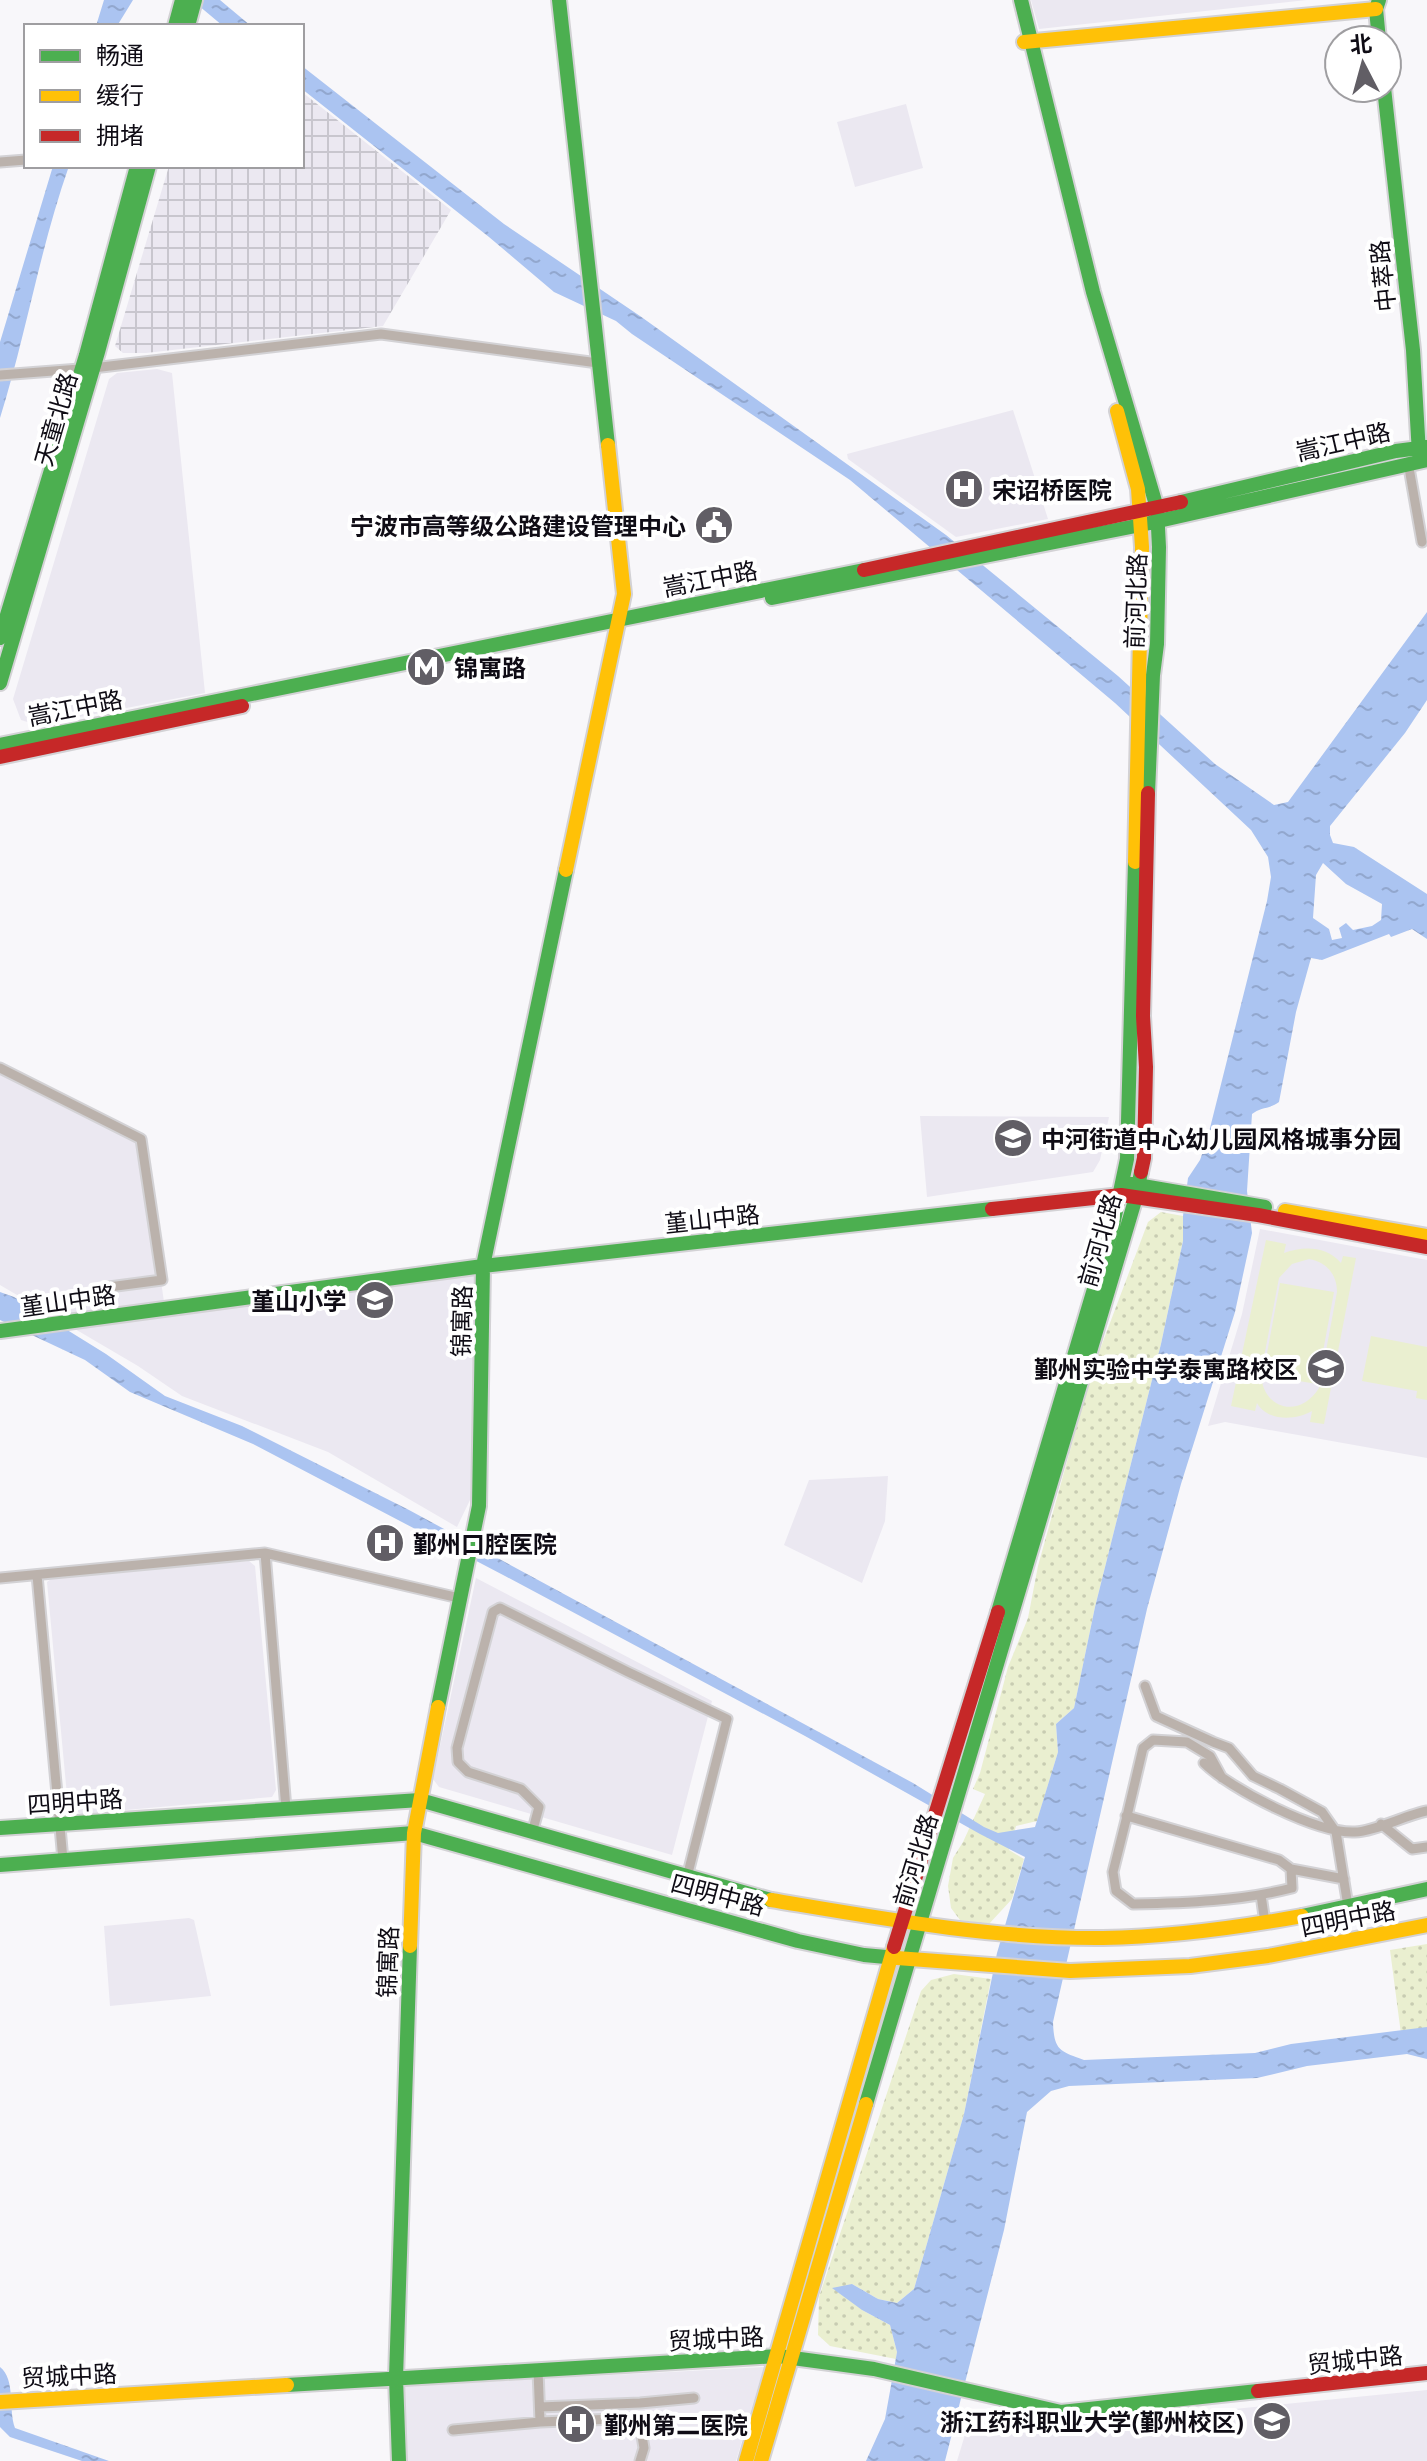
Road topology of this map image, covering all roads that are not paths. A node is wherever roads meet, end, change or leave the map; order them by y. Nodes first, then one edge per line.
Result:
1 (182, 0) edge
2 (195, 0) edge
3 (559, 0) edge
4 (1013, 0) edge
5 (1021, 0) edge
6 (1378, 4) edge
7 (176, 24) edge
8 (189, 24) edge
9 (1379, 24) edge
10 (1027, 41) junction
11 (1386, 104) edge
12 (24, 160) edge
13 (0, 162) edge
14 (137, 168) edge
15 (148, 168) edge
16 (124, 237) junction
17 (598, 363) junction
18 (87, 364) junction
19 (0, 375) edge
20 (1420, 455) edge
21 (1157, 514) junction
22 (1141, 518) junction
23 (1422, 542) dead end
24 (619, 624) junction
25 (0, 638) edge
26 (1147, 670) junction
27 (0, 683) edge
28 (0, 745) edge
29 (0, 757) edge
30 (0, 1068) edge
31 (1129, 1190) junction
32 (1258, 1210) junction
33 (1427, 1236) edge
34 (1427, 1247) edge
35 (483, 1266) junction
36 (106, 1317) junction
37 (0, 1331) edge
38 (265, 1553) junction
39 (37, 1575) junction
40 (0, 1578) edge
41 (459, 1598) junction
42 (1145, 1686) dead end
43 (1204, 1763) dead end
44 (1222, 1778) junction
45 (420, 1800) junction
46 (286, 1809) junction
47 (1427, 1811) edge
48 (1126, 1816) junction
49 (60, 1824) junction
50 (1381, 1824) junction
51 (0, 1828) edge
52 (1336, 1832) junction
53 (414, 1833) junction
54 (532, 1833) junction
55 (1427, 1847) edge
56 (63, 1860) junction
57 (0, 1865) edge
58 (1291, 1869) junction
59 (687, 1877) junction
60 (1344, 1879) junction
61 (1427, 1889) edge
62 (1261, 1895) junction
63 (1348, 1906) junction
64 (901, 1922) junction
65 (1265, 1923) junction
66 (919, 1924) junction
67 (1427, 1925) edge
68 (891, 1957) junction
69 (908, 1959) junction
70 (784, 2357) junction
71 (538, 2370) junction
72 (1427, 2373) edge
73 (396, 2378) junction
74 (694, 2398) dead end
75 (0, 2402) edge
76 (640, 2403) junction
77 (540, 2407) junction
78 (639, 2418) junction
79 (540, 2422) junction
80 (453, 2430) dead end
81 (399, 2461) edge
82 (640, 2461) edge
83 (746, 2461) edge
84 (761, 2461) edge

1 - 7 main road
2 - 8 main road
3 - 17 main road, 锦寓路
4 - 10 main road, 前河北路
5 - 10 main road, 前河北路
6 - 9 main road
6 - 10 main road
10 - 21 main road, 前河北路
10 - 22 main road, 前河北路
11 - 20 main road, 中萃路
12 - 13 street
14 - 16 main road, 天童北路
15 - 16 main road, 天童北路
16 - 18 main road, 天童北路
17 - 18 street
17 - 24 main road, 锦寓路
18 - 19 street
18 - 25 main road
18 - 27 main road, 天童北路
20 - 21 main road, 嵩江中路
20 - 23 street
21 - 22 main road, 嵩江中路
21 - 26 main road, 前河北路
22 - 24 main road, 嵩江中路
22 - 26 main road, 前河北路
24 - 28 main road, 嵩江中路
24 - 29 main road, 嵩江中路
24 - 35 main road, 锦寓路
26 - 31 main road, 前河北路
30 - 36 street
31 - 32 main road, 堇山中路
31 - 35 main road, 堇山中路
31 - 64 main road, 前河北路
31 - 66 main road, 前河北路
32 - 33 main road, 堇山中路
32 - 34 main road, 堇山中路
35 - 36 main road, 堇山中路
35 - 41 main road, 锦寓路
36 - 37 main road, 堇山中路
38 - 39 street
38 - 41 street
38 - 46 street
39 - 40 street
39 - 49 street
41 - 45 main road, 锦寓路
42 - 52 street
43 - 44 street
44 - 48 street
44 - 52 street
45 - 46 main road, 四明中路
45 - 53 main road, 锦寓路
45 - 54 main road, 四明中路
46 - 49 main road, 四明中路
47 - 50 street
48 - 58 street
48 - 62 street
49 - 51 main road, 四明中路
49 - 56 street
50 - 52 street
50 - 55 street
52 - 60 street
53 - 56 main road, 四明中路
53 - 68 main road, 四明中路
53 - 73 main road, 锦寓路
54 - 59 main road, 四明中路
54 - 59 street
56 - 57 main road, 四明中路
58 - 60 street
58 - 62 street
59 - 64 main road, 四明中路
60 - 63 street
61 - 63 main road, 四明中路
62 - 65 street
63 - 65 main road, 四明中路
64 - 66 main road, 四明中路
64 - 68 main road, 前河北路
65 - 66 main road, 四明中路
66 - 69 main road, 前河北路
67 - 69 main road, 四明中路
68 - 69 main road, 四明中路
68 - 70 main road, 前河北路
69 - 70 main road, 前河北路
70 - 71 main road, 贸城中路
70 - 72 main road, 贸城中路
70 - 83 main road, 前河北路
70 - 84 main road, 前河北路
71 - 73 main road, 贸城中路
71 - 77 street
73 - 75 main road, 贸城中路
73 - 81 main road, 锦寓路
74 - 76 street
76 - 77 street
76 - 78 street
77 - 79 street
78 - 79 street
78 - 82 street
79 - 80 street

